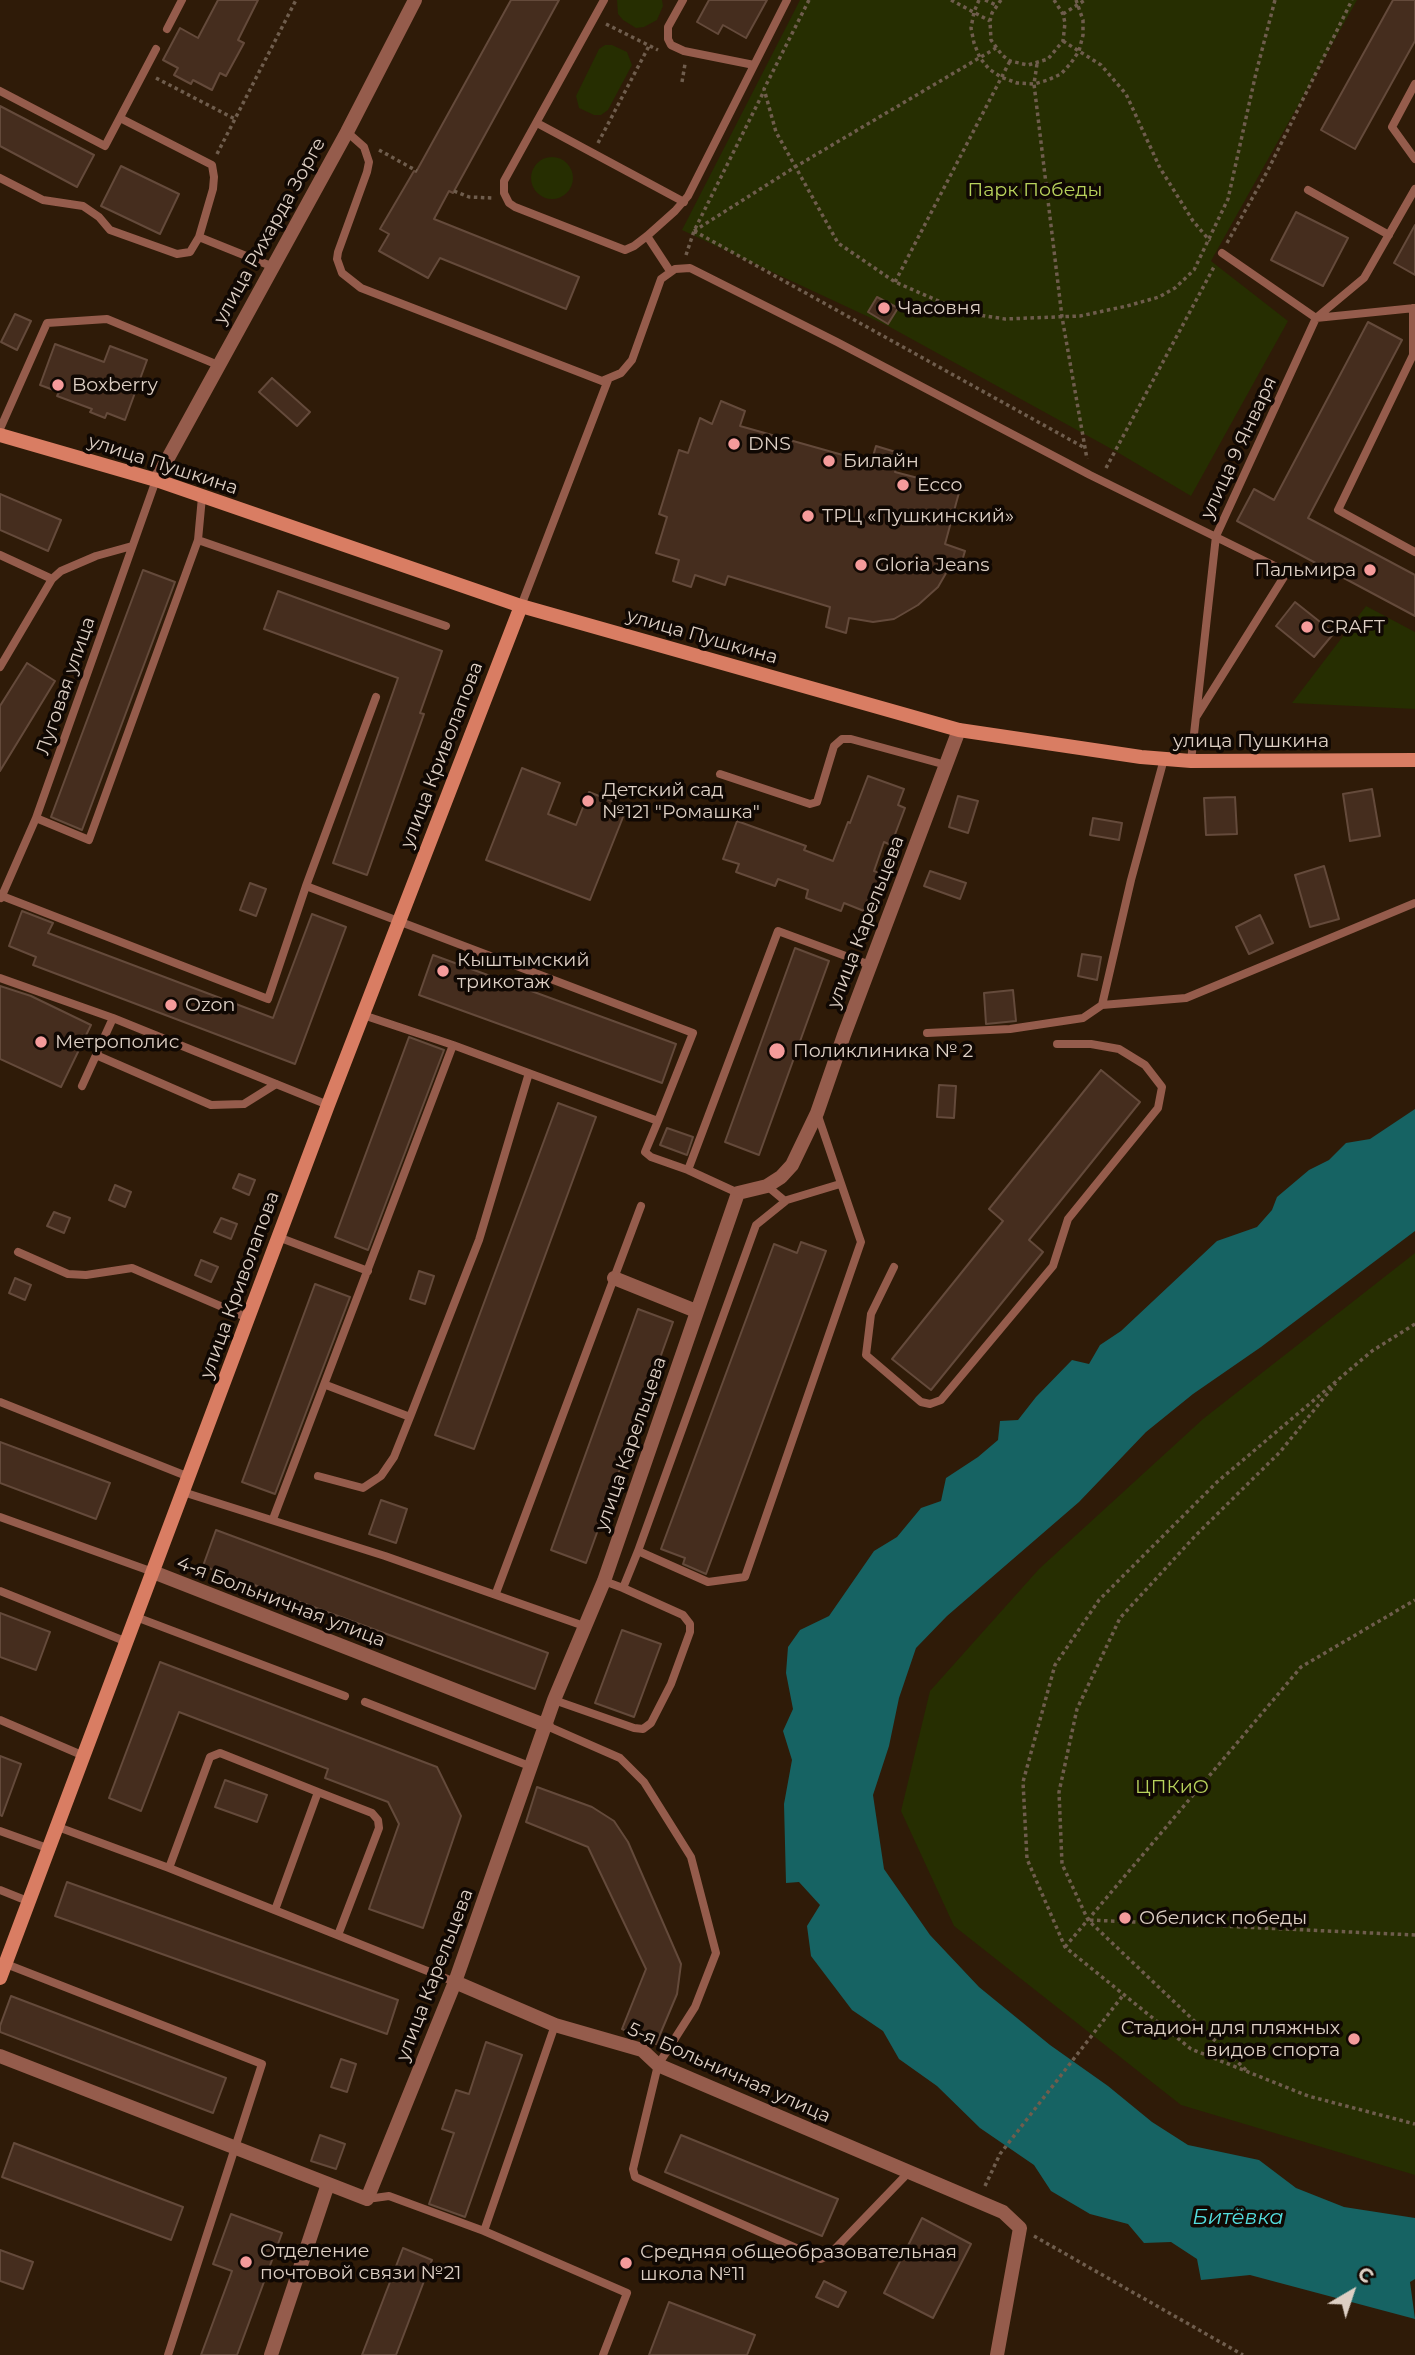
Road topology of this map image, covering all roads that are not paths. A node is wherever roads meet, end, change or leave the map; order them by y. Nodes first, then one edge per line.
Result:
1 (182, 0) edge
2 (415, 0) edge
3 (604, 0) edge
4 (683, 0) edge
5 (787, 0) edge
6 (167, 29) dead end
7 (156, 49) dead end
8 (754, 65) junction
9 (1415, 84) edge
10 (0, 91) edge
11 (120, 118) junction
12 (537, 122) junction
13 (350, 134) junction
14 (1415, 159) edge
15 (0, 177) edge
16 (1415, 189) edge
17 (1308, 191) dead end
18 (684, 202) junction
19 (1389, 235) junction
20 (647, 236) junction
21 (200, 237) junction
22 (1222, 253) road end
23 (271, 266) junction
24 (670, 271) junction
25 (1414, 308) edge
26 (1316, 318) junction
27 (1414, 355) edge
28 (218, 365) junction
29 (608, 380) junction
30 (0, 429) edge
31 (0, 435) edge
32 (156, 480) junction
33 (202, 497) junction
34 (1216, 536) junction
35 (198, 540) junction
36 (132, 546) junction
37 (1415, 552) edge
38 (0, 555) edge
39 (52, 579) junction
40 (521, 606) junction
41 (446, 626) dead end
42 (0, 667) edge
43 (376, 697) dead end
44 (1196, 717) junction
45 (959, 730) junction
46 (1164, 759) junction
47 (1415, 760) edge
48 (1191, 761) junction
49 (946, 765) junction
50 (720, 774) dead end
51 (36, 818) junction
52 (306, 886) junction
53 (1, 898) edge
54 (1415, 903) edge
55 (397, 922) junction
56 (870, 965) junction
57 (0, 978) edge
58 (1102, 1005) junction
59 (363, 1015) junction
60 (113, 1018) junction
61 (927, 1033) dead end
62 (1057, 1044) dead end
63 (453, 1045) junction
64 (96, 1055) junction
65 (530, 1073) junction
66 (276, 1083) junction
67 (82, 1086) dead end
68 (328, 1105) junction
69 (817, 1112) junction
70 (658, 1121) junction
71 (688, 1171) junction
72 (840, 1184) junction
73 (767, 1186) junction
74 (738, 1193) junction
75 (785, 1201) junction
76 (641, 1206) dead end
77 (278, 1237) junction
78 (18, 1252) dead end
79 (894, 1267) dead end
80 (368, 1271) junction
81 (614, 1278) junction
82 (696, 1311) junction
83 (248, 1318) junction
84 (326, 1385) junction
85 (0, 1402) edge
86 (410, 1417) junction
87 (318, 1476) dead end
88 (189, 1477) junction
89 (183, 1492) junction
90 (0, 1517) edge
91 (274, 1519) junction
92 (638, 1551) junction
93 (153, 1573) junction
94 (604, 1581) junction
95 (623, 1588) junction
96 (0, 1591) edge
97 (496, 1593) junction
98 (136, 1617) junction
99 (584, 1626) junction
100 (127, 1642) junction
101 (345, 1696) dead end
102 (554, 1700) junction
103 (365, 1702) dead end
104 (0, 1720) edge
105 (547, 1726) junction
106 (84, 1756) junction
107 (531, 1767) junction
108 (318, 1792) junction
109 (58, 1827) junction
110 (0, 1831) edge
111 (50, 1849) junction
112 (169, 1868) junction
113 (0, 1891) edge
114 (30, 1902) junction
115 (275, 1910) junction
116 (338, 1935) junction
117 (3, 1971) edge
118 (455, 1982) junction
119 (555, 2025) junction
120 (0, 2056) edge
121 (657, 2065) junction
122 (235, 2147) junction
123 (908, 2173) junction
124 (328, 2183) junction
125 (367, 2199) junction
126 (484, 2231) junction
127 (168, 2355) edge
128 (271, 2355) edge
129 (603, 2355) edge
130 (998, 2355) edge

1 - 6 lane
2 - 13 street, улица Рихарда Зорге
3 - 12 lane
4 - 8 lane
5 - 8 lane
7 - 11 lane
8 - 18 lane
9 - 14 lane
10 - 11 lane
11 - 21 lane
12 - 18 lane
12 - 20 lane
13 - 23 street, улица Рихарда Зорге
13 - 29 lane
15 - 21 lane
16 - 19 lane, улица 9 Января
17 - 19 lane
18 - 20 lane
19 - 26 lane, улица 9 Января
20 - 24 lane
21 - 23 lane
22 - 26 lane
23 - 28 street, улица Рихарда Зорге
24 - 29 lane
24 - 34 lane
25 - 26 lane
25 - 27 lane
26 - 34 lane, улица 9 Января
27 - 37 lane
28 - 30 lane
28 - 32 street, улица Рихарда Зорге
29 - 40 lane
31 - 32 street, улица Пушкина
32 - 33 street, улица Пушкина
32 - 36 lane, Луговая улица
33 - 35 lane
33 - 40 street, улица Пушкина
34 - 44 lane, улица 9 Января
34 - 44 lane
35 - 41 lane
35 - 51 lane
36 - 39 lane
36 - 51 lane, Луговая улица
38 - 39 lane
39 - 42 lane
40 - 45 street, улица Пушкина
40 - 55 street, улица Криволапова
43 - 52 lane
44 - 48 lane, улица 9 Января
45 - 46 street, улица Пушкина
45 - 49 street, улица Карельцева
46 - 48 street, улица Пушкина
46 - 58 lane
47 - 48 street, улица Пушкина
49 - 50 lane
49 - 56 street, улица Карельцева
51 - 53 lane, Луговая улица
52 - 53 lane
52 - 55 lane
54 - 58 lane
55 - 59 street, улица Криволапова
55 - 70 lane
56 - 69 street, улица Карельцева
56 - 71 lane
57 - 60 lane
58 - 61 lane
59 - 63 lane
59 - 68 street, улица Криволапова
60 - 64 lane
60 - 66 lane
62 - 79 lane
63 - 65 lane
63 - 80 lane
64 - 66 lane
64 - 67 lane
65 - 70 lane
65 - 86 lane
66 - 68 lane
68 - 77 street, улица Криволапова
69 - 72 lane
69 - 73 street, улица Карельцева
70 - 71 lane
71 - 74 lane
72 - 75 lane
72 - 92 lane
73 - 74 street, улица Карельцева
73 - 75 lane
74 - 82 street, улица Карельцева
75 - 92 lane
76 - 81 lane
77 - 80 lane
77 - 83 street, улица Криволапова
78 - 83 lane
80 - 84 lane
81 - 82 street
81 - 97 lane
82 - 94 street, улица Карельцева
83 - 88 street, улица Криволапова
84 - 86 lane
84 - 91 lane
85 - 88 lane
86 - 87 lane
88 - 89 street, улица Криволапова
89 - 91 lane
89 - 93 street, улица Криволапова
90 - 93 lane, 4-я Больничная улица
91 - 97 lane
92 - 95 lane
93 - 98 street, улица Криволапова
93 - 105 street, 4-я Больничная улица
94 - 95 lane
94 - 99 street, улица Карельцева
95 - 102 lane
96 - 100 lane
97 - 99 lane
98 - 100 street, улица Криволапова
98 - 101 lane
99 - 102 street, улица Карельцева
100 - 106 street, улица Криволапова
102 - 105 street, улица Карельцева
103 - 107 lane
104 - 106 lane
105 - 107 street, улица Карельцева
105 - 121 lane
106 - 109 street, улица Криволапова
107 - 118 street, улица Карельцева
108 - 112 lane
108 - 115 lane
108 - 116 lane
109 - 111 street, улица Криволапова
109 - 112 lane
110 - 111 lane
111 - 114 street, улица Криволапова
112 - 115 lane
113 - 114 lane
114 - 117 street, улица Криволапова
115 - 116 lane
116 - 118 lane
117 - 122 lane
118 - 119 street, 5-я Больничная улица
118 - 125 street, улица Карельцева
119 - 121 street, 5-я Больничная улица
119 - 126 lane
120 - 122 street
121 - 123 street, 5-я Больничная улица
121 - 123 lane
122 - 124 street
122 - 127 lane
123 - 130 street, 5-я Больничная улица
124 - 125 street
124 - 128 street
125 - 126 lane
126 - 129 lane

